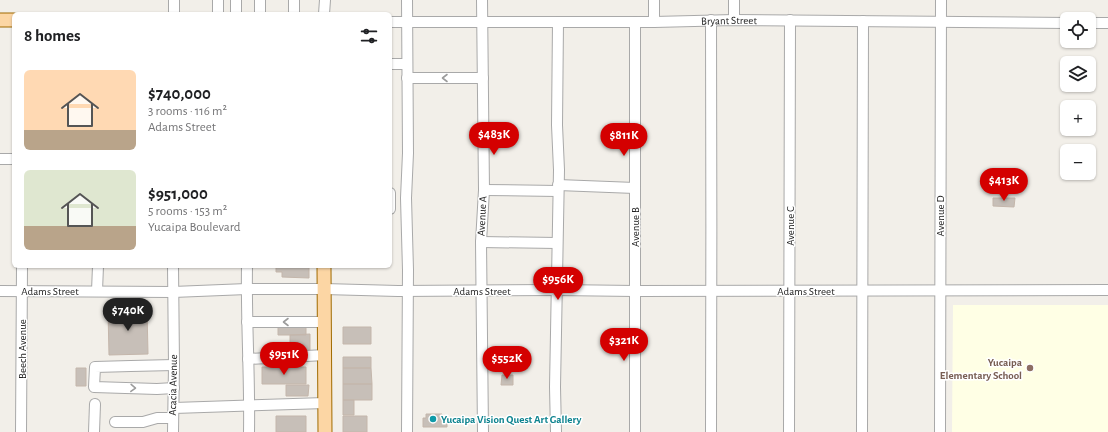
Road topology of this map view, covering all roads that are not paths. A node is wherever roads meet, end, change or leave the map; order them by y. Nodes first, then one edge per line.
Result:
1 (174, 0) edge
2 (218, 0) edge
3 (236, 0) edge
4 (254, 0) edge
5 (260, 0) edge
6 (294, 0) edge
7 (324, 0) edge
8 (407, 0) edge
9 (482, 0) edge
10 (654, 0) edge
11 (734, 0) edge
12 (941, 0) edge
13 (174, 12) edge
14 (218, 12) edge
15 (236, 12) edge
16 (254, 12) edge
17 (260, 12) edge
18 (294, 12) edge
19 (324, 12) edge
20 (0, 20) edge
21 (12, 20) edge
22 (711, 20) junction
23 (734, 20) junction
24 (790, 20) junction
25 (863, 21) junction
26 (392, 22) edge
27 (406, 22) junction
28 (482, 22) junction
29 (558, 22) junction
30 (635, 22) junction
31 (654, 22) junction
32 (941, 22) junction
33 (1060, 23) edge
34 (1096, 23) edge
35 (1108, 23) edge
36 (392, 64) edge
37 (407, 64) junction
38 (407, 78) junction
39 (483, 78) junction
40 (0, 159) edge
41 (12, 159) edge
42 (558, 188) junction
43 (635, 188) junction
44 (484, 190) junction
45 (481, 242) junction
46 (557, 243) junction
47 (22, 268) edge
48 (98, 268) edge
49 (173, 268) edge
50 (247, 268) edge
51 (324, 268) edge
52 (247, 289) junction
53 (324, 289) junction
54 (482, 290) junction
55 (557, 290) junction
56 (710, 290) junction
57 (1108, 290) edge
58 (0, 291) edge
59 (22, 291) junction
60 (97, 291) junction
61 (407, 291) junction
62 (635, 291) junction
63 (790, 291) junction
64 (862, 291) junction
65 (940, 291) junction
66 (173, 292) junction
67 (247, 322) junction
68 (325, 322) junction
69 (325, 355) junction
70 (248, 359) junction
71 (174, 365) junction
72 (174, 388) junction
73 (325, 403) junction
74 (95, 404) dead end
75 (249, 406) junction
76 (173, 413) junction
77 (115, 422) dead end
78 (21, 432) edge
79 (94, 432) edge
80 (173, 432) edge
81 (248, 432) edge
82 (325, 432) edge
83 (406, 432) edge
84 (483, 432) edge
85 (556, 432) edge
86 (635, 432) edge
87 (711, 432) edge
88 (789, 432) edge
89 (862, 432) edge
90 (940, 432) edge

1 - 13 street
2 - 14 street
3 - 15 street
4 - 16 street
5 - 17 street
6 - 18 street
7 - 19 street
8 - 27 street
9 - 28 street, Avenue A
10 - 31 street
11 - 23 street
12 - 32 street, Avenue D
20 - 21 main road
22 - 23 street, Bryant Street
22 - 31 street, Bryant Street
22 - 56 street
23 - 24 street, Bryant Street
24 - 25 street, Bryant Street
24 - 63 street, Avenue C
25 - 32 street, Bryant Street
25 - 64 street
26 - 27 street, Bryant Street
27 - 28 street, Bryant Street
27 - 37 street
28 - 29 street, Bryant Street
28 - 39 street, Avenue A
29 - 30 street, Bryant Street
29 - 42 street
30 - 31 street, Bryant Street
30 - 43 street, Avenue B
32 - 33 street, Bryant Street
32 - 65 street, Avenue D
34 - 35 street
36 - 37 street
37 - 38 street
39 -> 38 street
38 - 61 street
39 - 44 street, Avenue A
40 - 41 street
42 - 43 street
42 - 44 street
42 - 46 street
43 - 62 street, Avenue B
44 - 45 street, Avenue A
45 - 46 street
45 - 54 street, Avenue A
46 - 55 street
47 - 59 street, Beech Avenue
48 - 60 street
49 - 66 street, Acacia Avenue
50 - 52 street
51 - 53 main road
52 - 53 street, Adams Street
52 - 66 street, Adams Street
52 - 67 street
53 - 61 street, Adams Street
53 - 68 main road
54 - 55 street, Adams Street
54 - 61 street, Adams Street
54 - 84 street, Avenue A
55 - 62 street, Adams Street
55 - 85 street
56 - 62 street, Adams Street
56 - 63 street, Adams Street
56 - 87 street
57 - 65 street, Adams Street
58 - 59 street, Adams Street
59 - 60 street, Adams Street
59 - 78 street, Beech Avenue
60 - 66 street, Adams Street
61 - 83 street
62 - 86 street, Avenue B
63 - 64 street, Adams Street
63 - 88 street, Avenue C
64 - 65 street, Adams Street
64 - 89 street
65 - 90 street, Avenue D
66 - 71 street, Acacia Avenue
68 -> 67 street
67 - 70 street
68 - 69 main road
69 - 70 street
69 - 73 main road
70 - 75 street
71 - 72 street, Acacia Avenue
71 -> 72 street
72 - 76 street, Acacia Avenue
73 - 75 street
73 - 82 main road
74 - 79 street
75 - 76 street
75 - 81 street
76 - 77 street
76 - 80 street, Acacia Avenue

